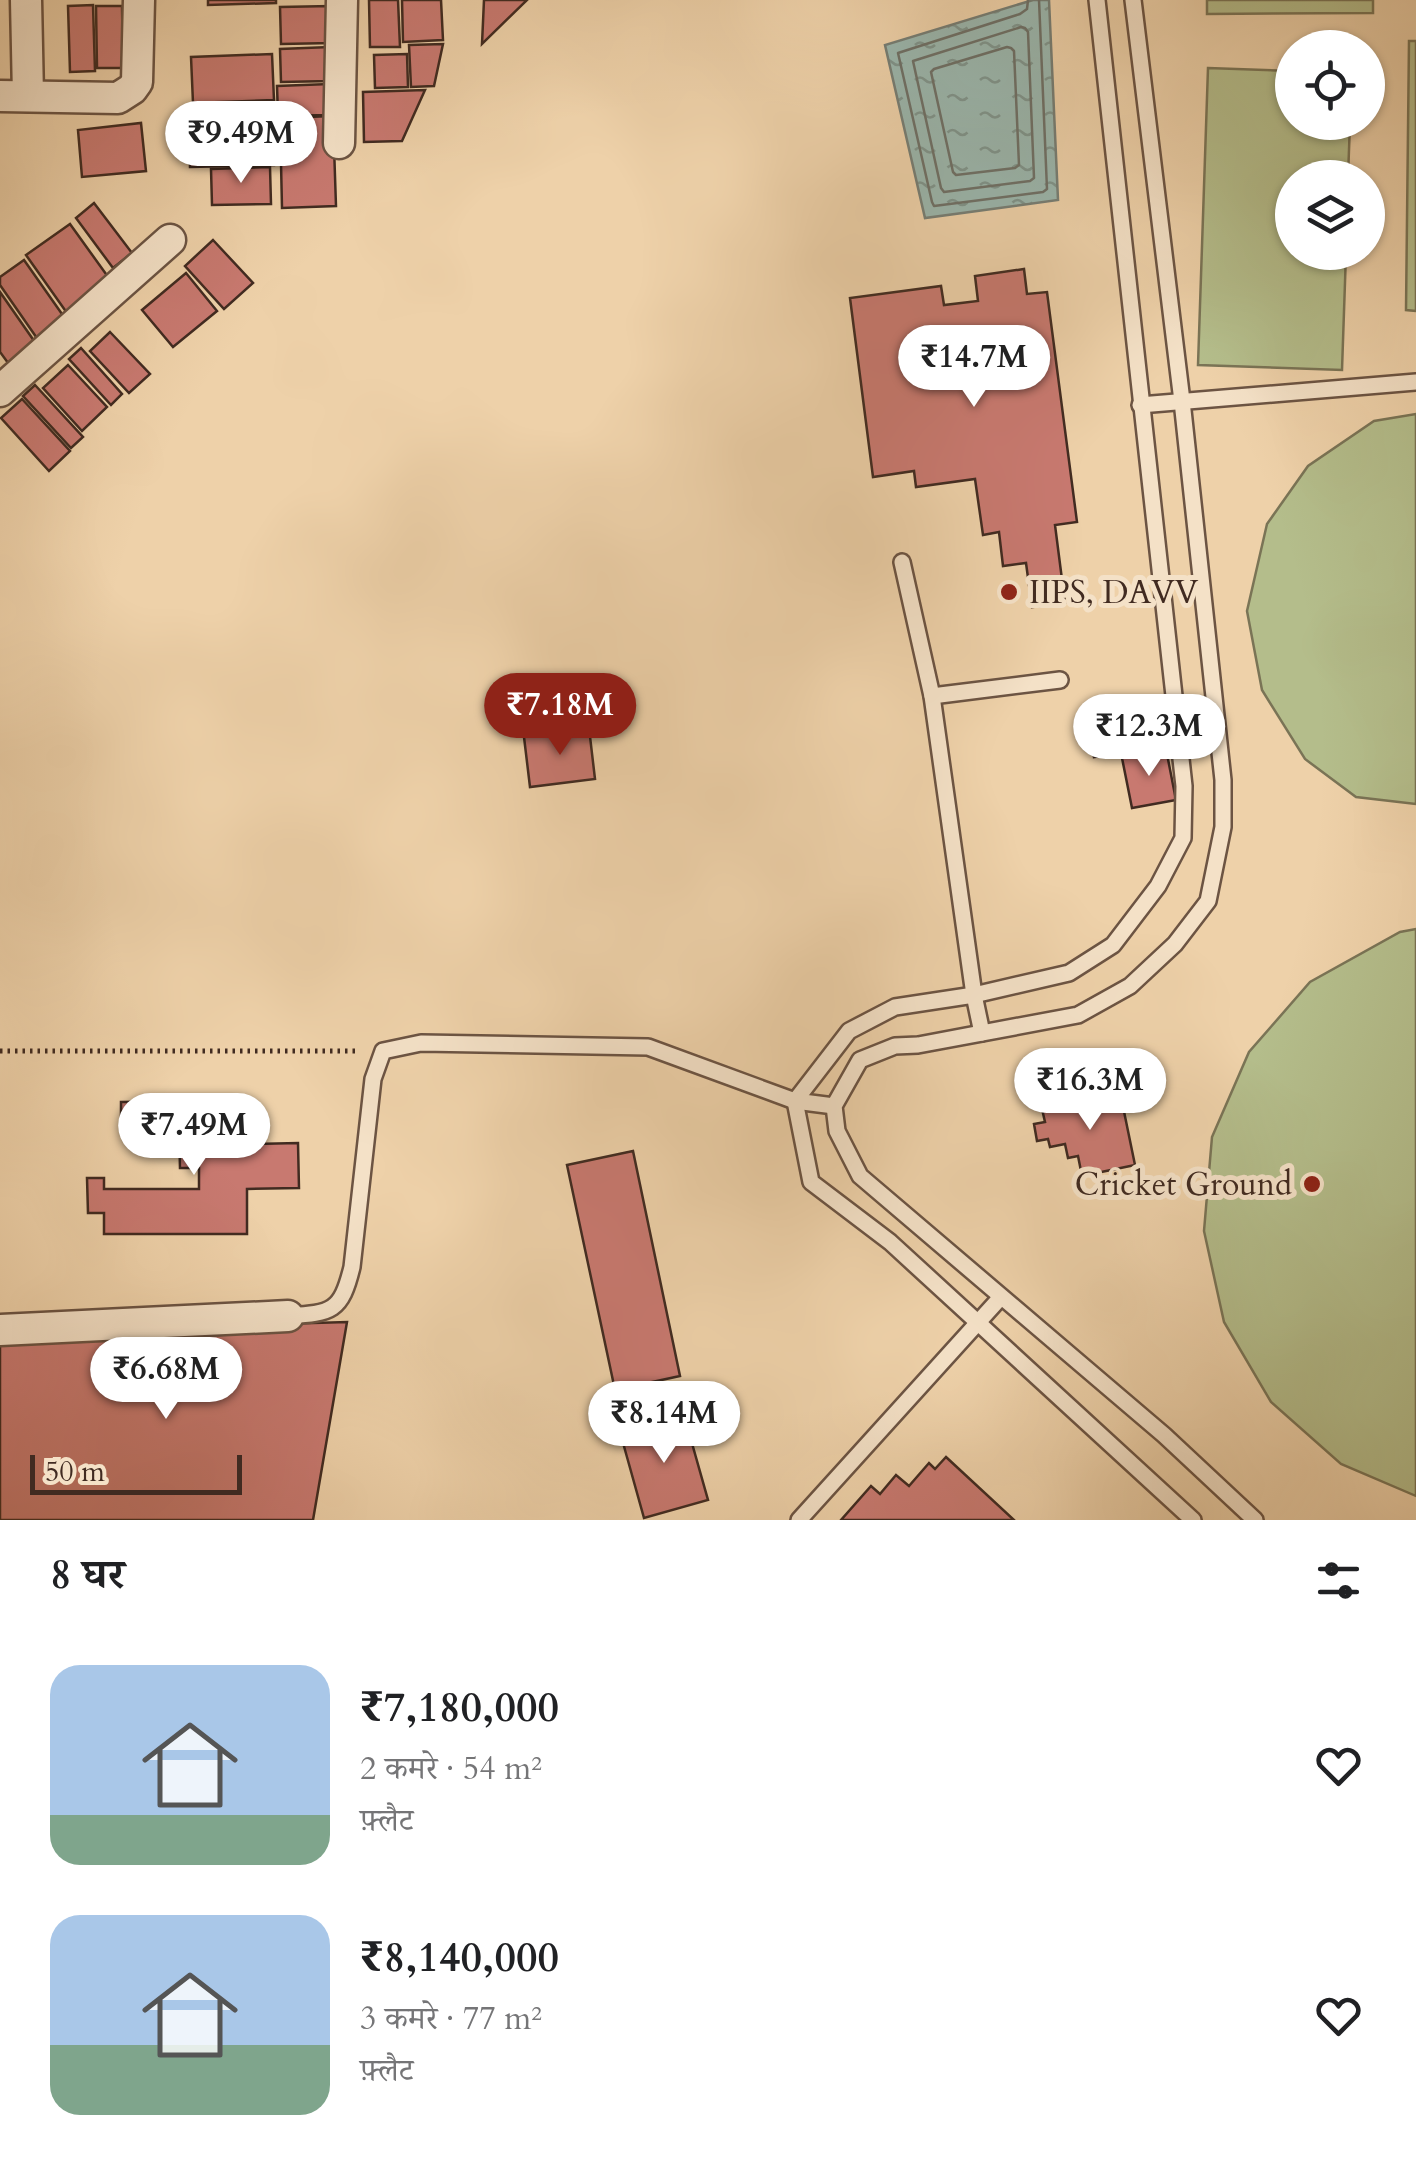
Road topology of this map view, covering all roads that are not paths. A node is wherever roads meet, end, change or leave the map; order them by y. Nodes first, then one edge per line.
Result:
1 (26, 0) edge
2 (138, 0) edge
3 (342, 0) edge
4 (1097, 0) edge
5 (1132, 0) edge
6 (14, 96) edge
7 (339, 143) dead end
8 (170, 240) dead end
9 (1416, 382) edge
10 (0, 392) edge
11 (1182, 401) junction
12 (1140, 405) junction
13 (902, 562) dead end
14 (1060, 680) dead end
15 (932, 696) junction
16 (974, 995) junction
17 (982, 1033) junction
18 (794, 1101) junction
19 (834, 1106) junction
20 (1001, 1296) junction
21 (288, 1316) joint
22 (979, 1323) junction
23 (0, 1330) edge
24 (799, 1520) edge
25 (1193, 1520) edge
26 (1254, 1520) edge

1 - 6 street
2 - 6 street
3 - 7 street
4 - 12 lane
5 - 11 lane
8 - 10 street
9 - 11 lane
11 - 12 lane
11 - 17 lane
12 - 16 lane
13 - 15 lane
14 - 15 lane
15 - 16 lane
16 - 17 lane
16 - 18 lane
17 - 19 lane
18 - 19 lane
18 - 21 lane
18 - 22 lane
19 - 20 lane
20 - 22 lane
20 - 26 lane
21 - 23 street
22 - 24 lane
22 - 25 lane

